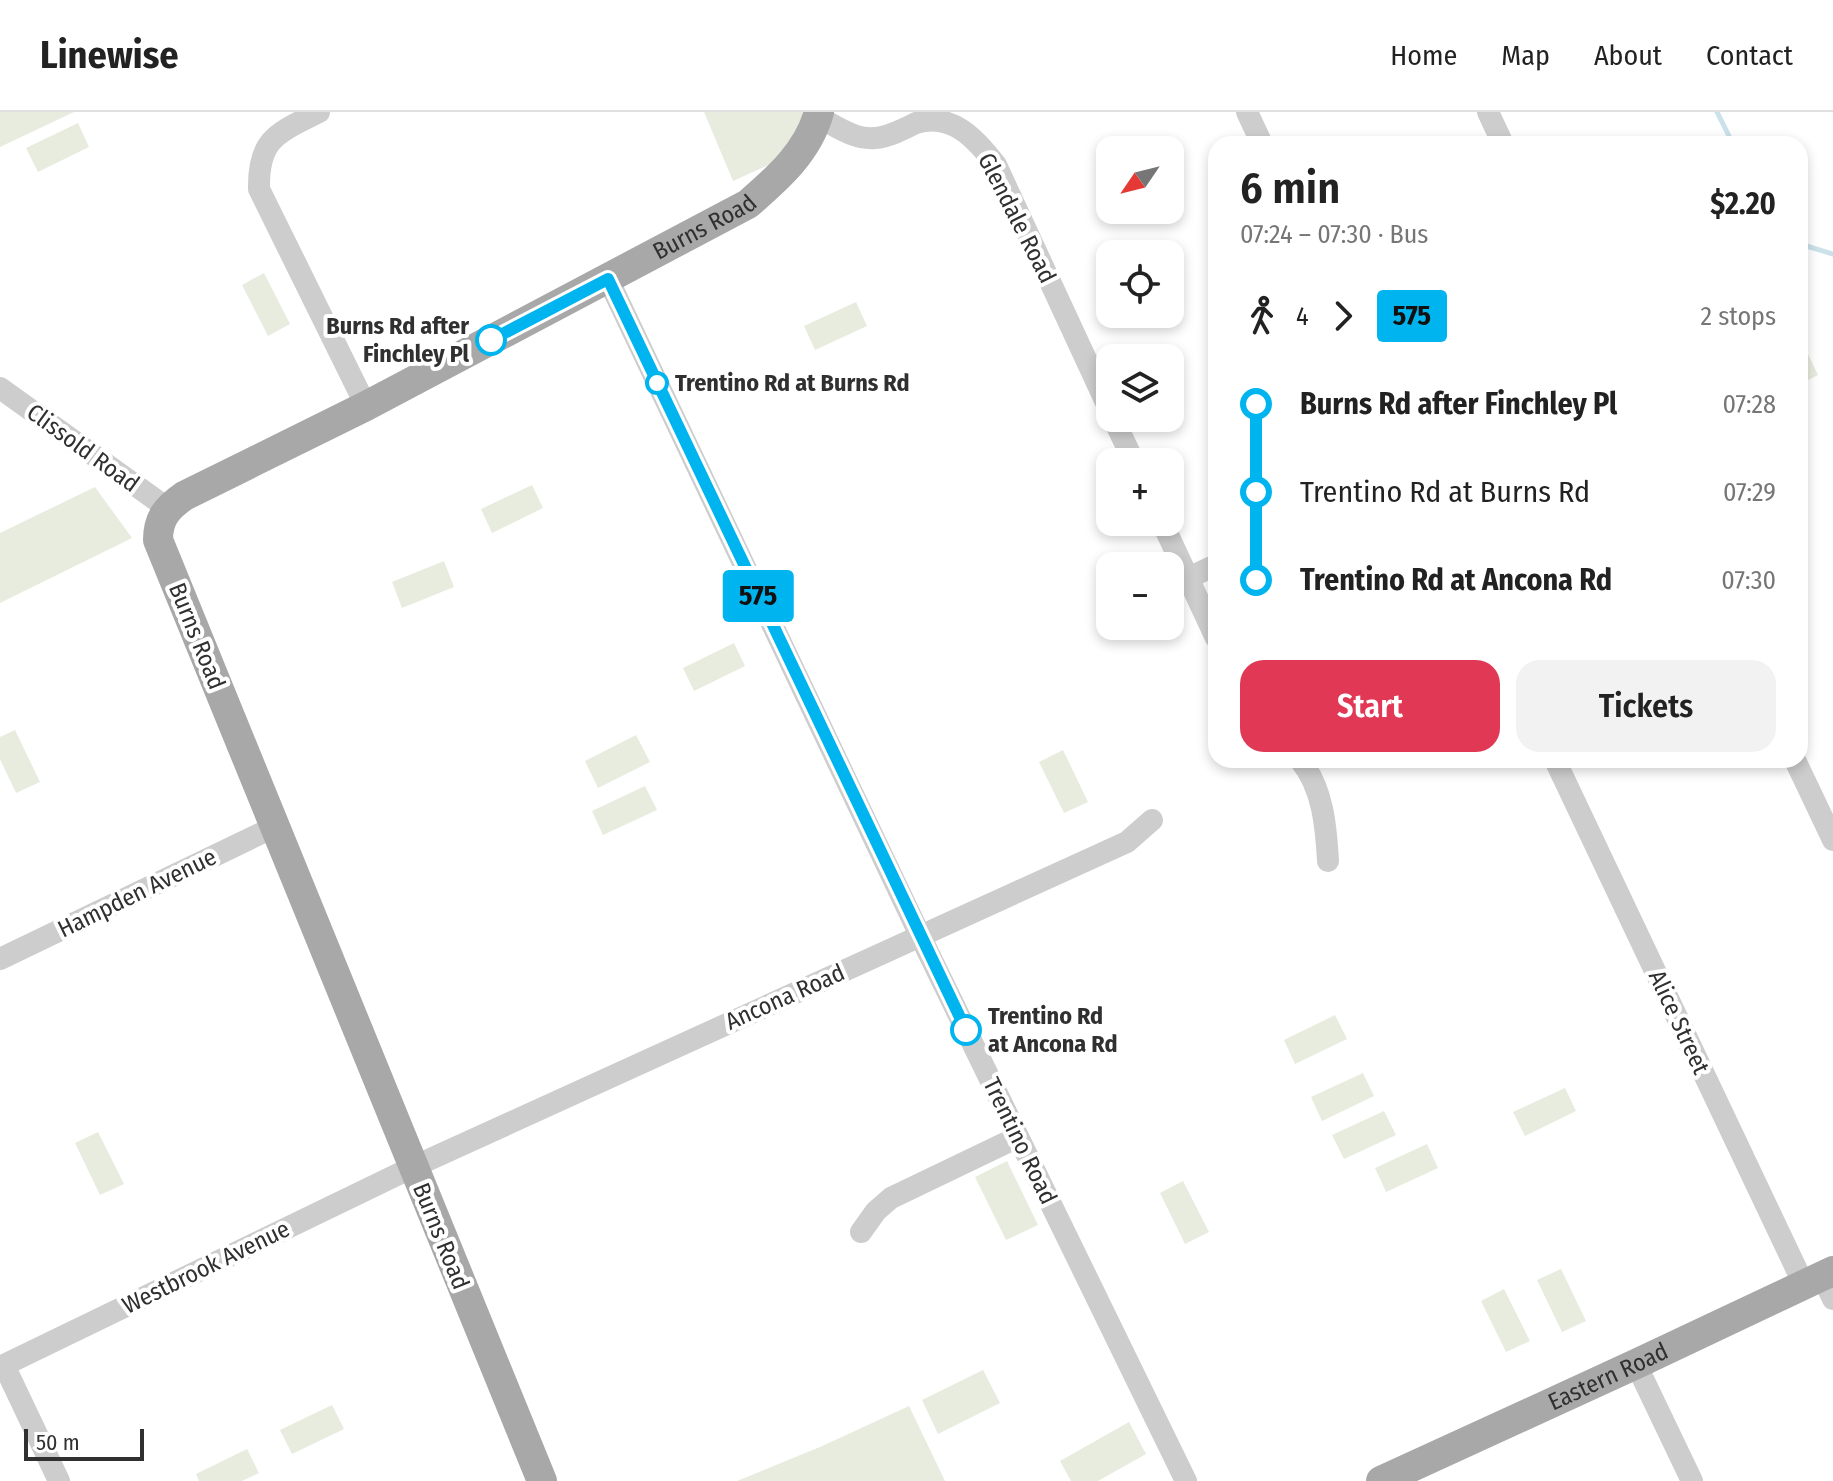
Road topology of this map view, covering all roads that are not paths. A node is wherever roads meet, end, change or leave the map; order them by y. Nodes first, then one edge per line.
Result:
1 (319, 112) edge
2 (1247, 112) edge
3 (1488, 112) edge
4 (818, 114) edge
5 (1258, 136) edge
6 (1499, 136) edge
7 (608, 279) junction
8 (1096, 381) edge
9 (0, 388) edge
10 (366, 406) junction
11 (167, 508) junction
12 (1168, 536) edge
13 (1208, 569) edge
14 (1188, 578) junction
15 (1208, 621) edge
16 (1304, 768) edge
17 (1559, 768) edge
18 (1799, 768) edge
19 (1152, 820) dead end
20 (274, 827) junction
21 (1833, 840) edge
22 (1328, 861) dead end
23 (921, 936) junction
24 (0, 959) edge
25 (1018, 1137) junction
26 (413, 1167) junction
27 (861, 1232) dead end
28 (1823, 1283) edge
29 (1636, 1364) junction
30 (2, 1366) edge
31 (59, 1481) edge
32 (542, 1481) edge
33 (1186, 1481) edge
34 (1381, 1481) edge
35 (1692, 1481) edge

1 - 10 street
2 - 5 street
3 - 6 street
4 - 7 main road, Burns Road
4 - 8 street, Glendale Road
7 - 10 main road, Burns Road
7 - 23 street, Trentino Road
9 - 11 street, Clissold Road
10 - 11 main road, Burns Road
11 - 20 main road, Burns Road
12 - 14 street
13 - 14 street
14 - 15 street
16 - 22 street
17 - 28 street, Alice Street
18 - 21 street
19 - 23 street, Ancona Road
20 - 24 street, Hampden Avenue
20 - 26 main road, Burns Road
23 - 25 street, Trentino Road
23 - 26 street, Ancona Road
25 - 27 street
25 - 33 street, Trentino Road
26 - 30 street, Westbrook Avenue
26 - 32 main road, Burns Road
28 - 29 main road, Eastern Road
29 - 34 main road, Eastern Road
29 - 35 street
30 - 31 street

